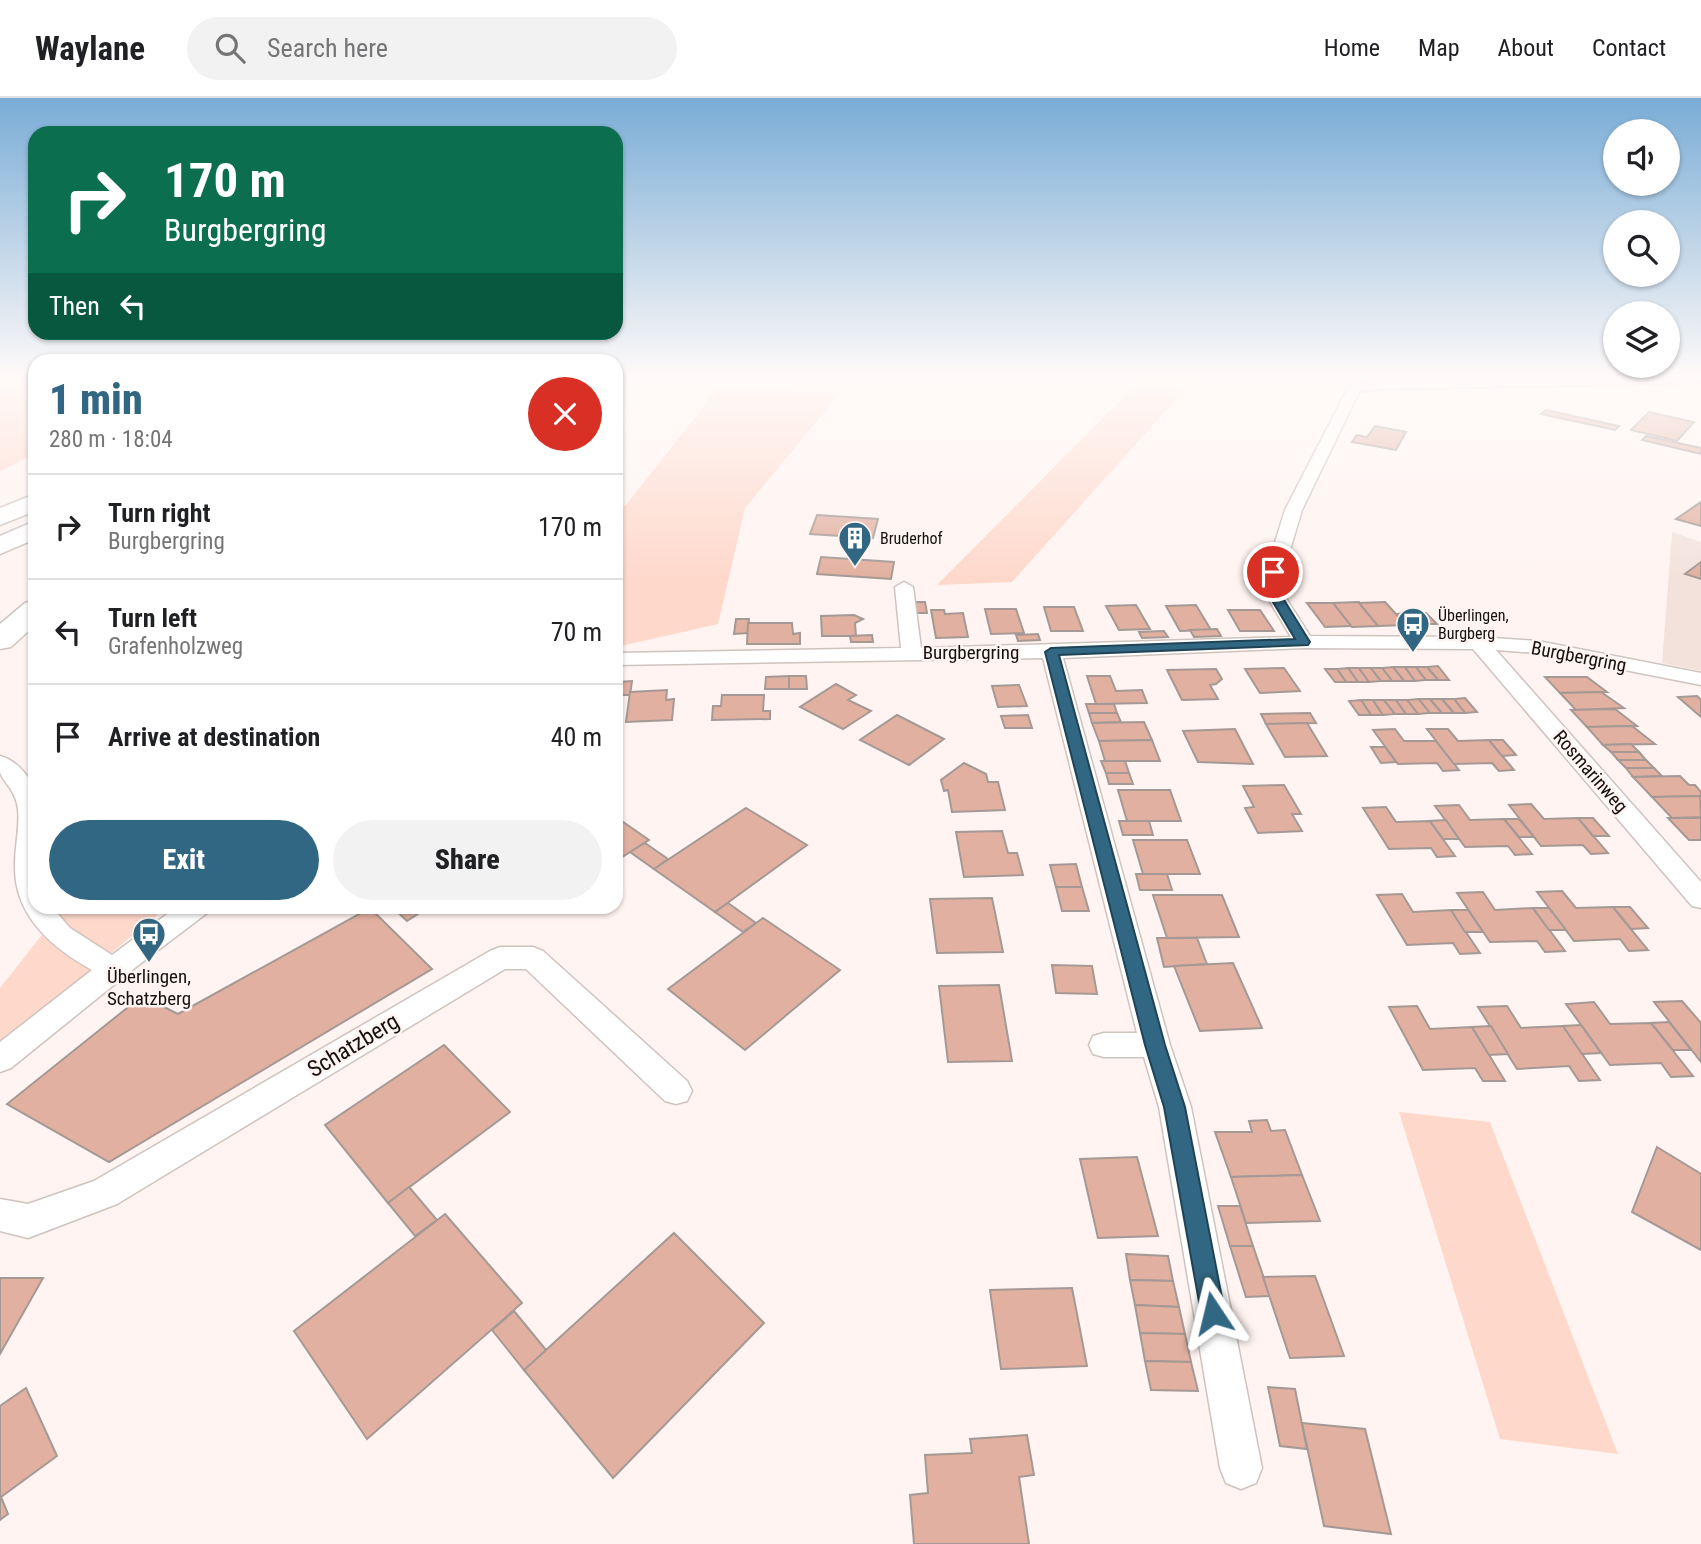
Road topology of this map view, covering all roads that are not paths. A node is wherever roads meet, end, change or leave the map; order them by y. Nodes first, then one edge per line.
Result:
1 (1325, 443) edge
2 (28, 505) edge
3 (0, 517) edge
4 (28, 532) edge
5 (0, 546) edge
6 (904, 587) dead end
7 (28, 615) edge
8 (0, 640) edge
9 (1304, 642) junction
10 (1479, 643) junction
11 (1051, 652) junction
12 (912, 653) junction
13 (623, 659) edge
14 (1701, 679) edge
15 (3, 766) edge
16 (28, 800) edge
17 (28, 844) edge
18 (28, 882) edge
19 (1701, 899) edge
20 (42, 914) edge
21 (187, 914) edge
22 (113, 969) junction
23 (1104, 1045) dead end
24 (1155, 1045) junction
25 (0, 1059) edge
26 (676, 1091) dead end
27 (0, 1215) edge
28 (1241, 1468) dead end

1 - 9 street
2 - 3 main road
4 - 5 main road
6 - 12 street
7 - 8 main road
9 - 10 street, Burgbergring
9 - 11 street, Burgbergring
10 - 14 street, Burgbergring
10 - 19 street, Rosmarinweg
11 - 12 street, Burgbergring
11 - 24 street
12 - 13 street, Burgbergring
15 - 16 street
17 - 18 street
20 - 22 street
21 - 22 street
22 - 25 street
23 - 24 street
24 - 28 street
26 - 27 street, Schatzberg

